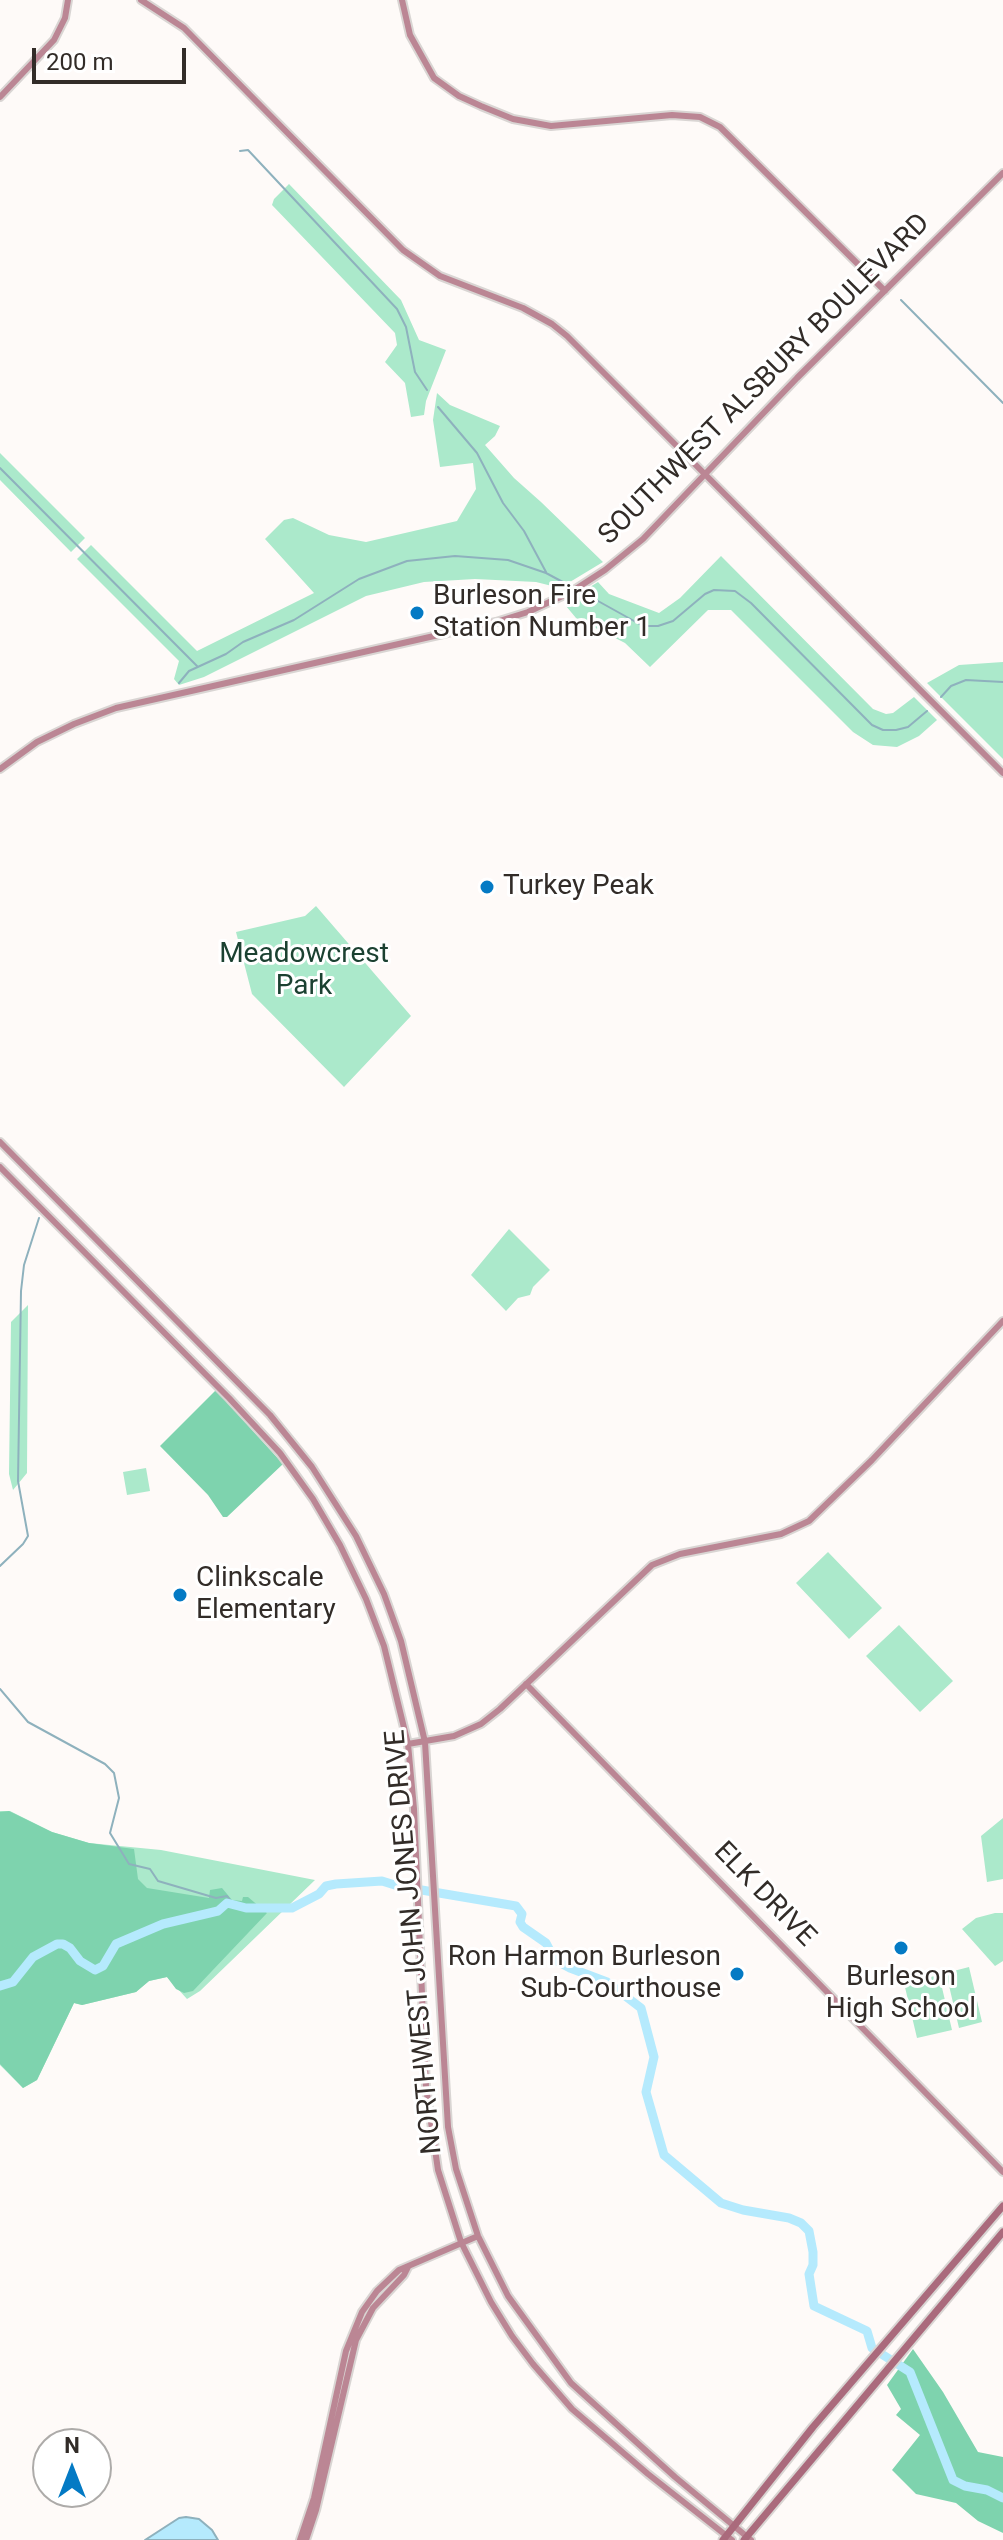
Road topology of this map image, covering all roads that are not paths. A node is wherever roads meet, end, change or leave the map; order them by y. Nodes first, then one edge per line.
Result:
1 (68, 0) edge
2 (141, 0) edge
3 (402, 0) edge
4 (0, 97) edge
5 (1003, 173) edge
6 (885, 291) junction
7 (705, 474) junction
8 (0, 769) edge
9 (1003, 773) edge
10 (0, 1142) edge
11 (0, 1167) edge
12 (1003, 1321) edge
13 (526, 1684) junction
14 (425, 1742) junction
15 (408, 1744) junction
16 (423, 2032) junction
17 (441, 2032) junction
18 (1003, 2172) edge
19 (1003, 2206) edge
20 (1003, 2232) edge
21 (478, 2236) junction
22 (461, 2242) junction
23 (584, 2398) junction
24 (572, 2409) junction
25 (734, 2525) junction
26 (727, 2539) edge
27 (747, 2539) edge
28 (303, 2540) edge

1 - 4 main road
2 - 7 main road
3 - 6 main road
5 - 6 main road, SOUTHWEST ALSBURY BOULEVARD
6 - 7 main road, SOUTHWEST ALSBURY BOULEVARD
7 - 8 main road, SOUTHWEST ALSBURY BOULEVARD
7 - 9 main road
10 - 14 main road, NORTHWEST JOHN JONES DRIVE
11 - 15 main road, NORTHWEST JOHN JONES DRIVE
12 - 13 main road
13 - 14 main road
13 - 18 main road, ELK DRIVE
14 - 15 main road
14 - 17 main road, NORTHWEST JOHN JONES DRIVE
15 - 16 main road, NORTHWEST JOHN JONES DRIVE
16 - 17 main road
16 - 22 main road, NORTHWEST JOHN JONES DRIVE
17 - 21 main road, NORTHWEST JOHN JONES DRIVE
19 - 25 main road
20 - 27 main road
21 - 22 main road
21 - 23 main road, NORTHWEST JOHN JONES DRIVE
22 - 24 main road, NORTHWEST JOHN JONES DRIVE
22 - 28 main road
23 - 24 main road
23 - 25 main road, NORTHWEST JOHN JONES DRIVE
24 - 26 main road, NORTHWEST JOHN JONES DRIVE
25 - 26 main road
25 - 27 main road, NORTHWEST JOHN JONES DRIVE

